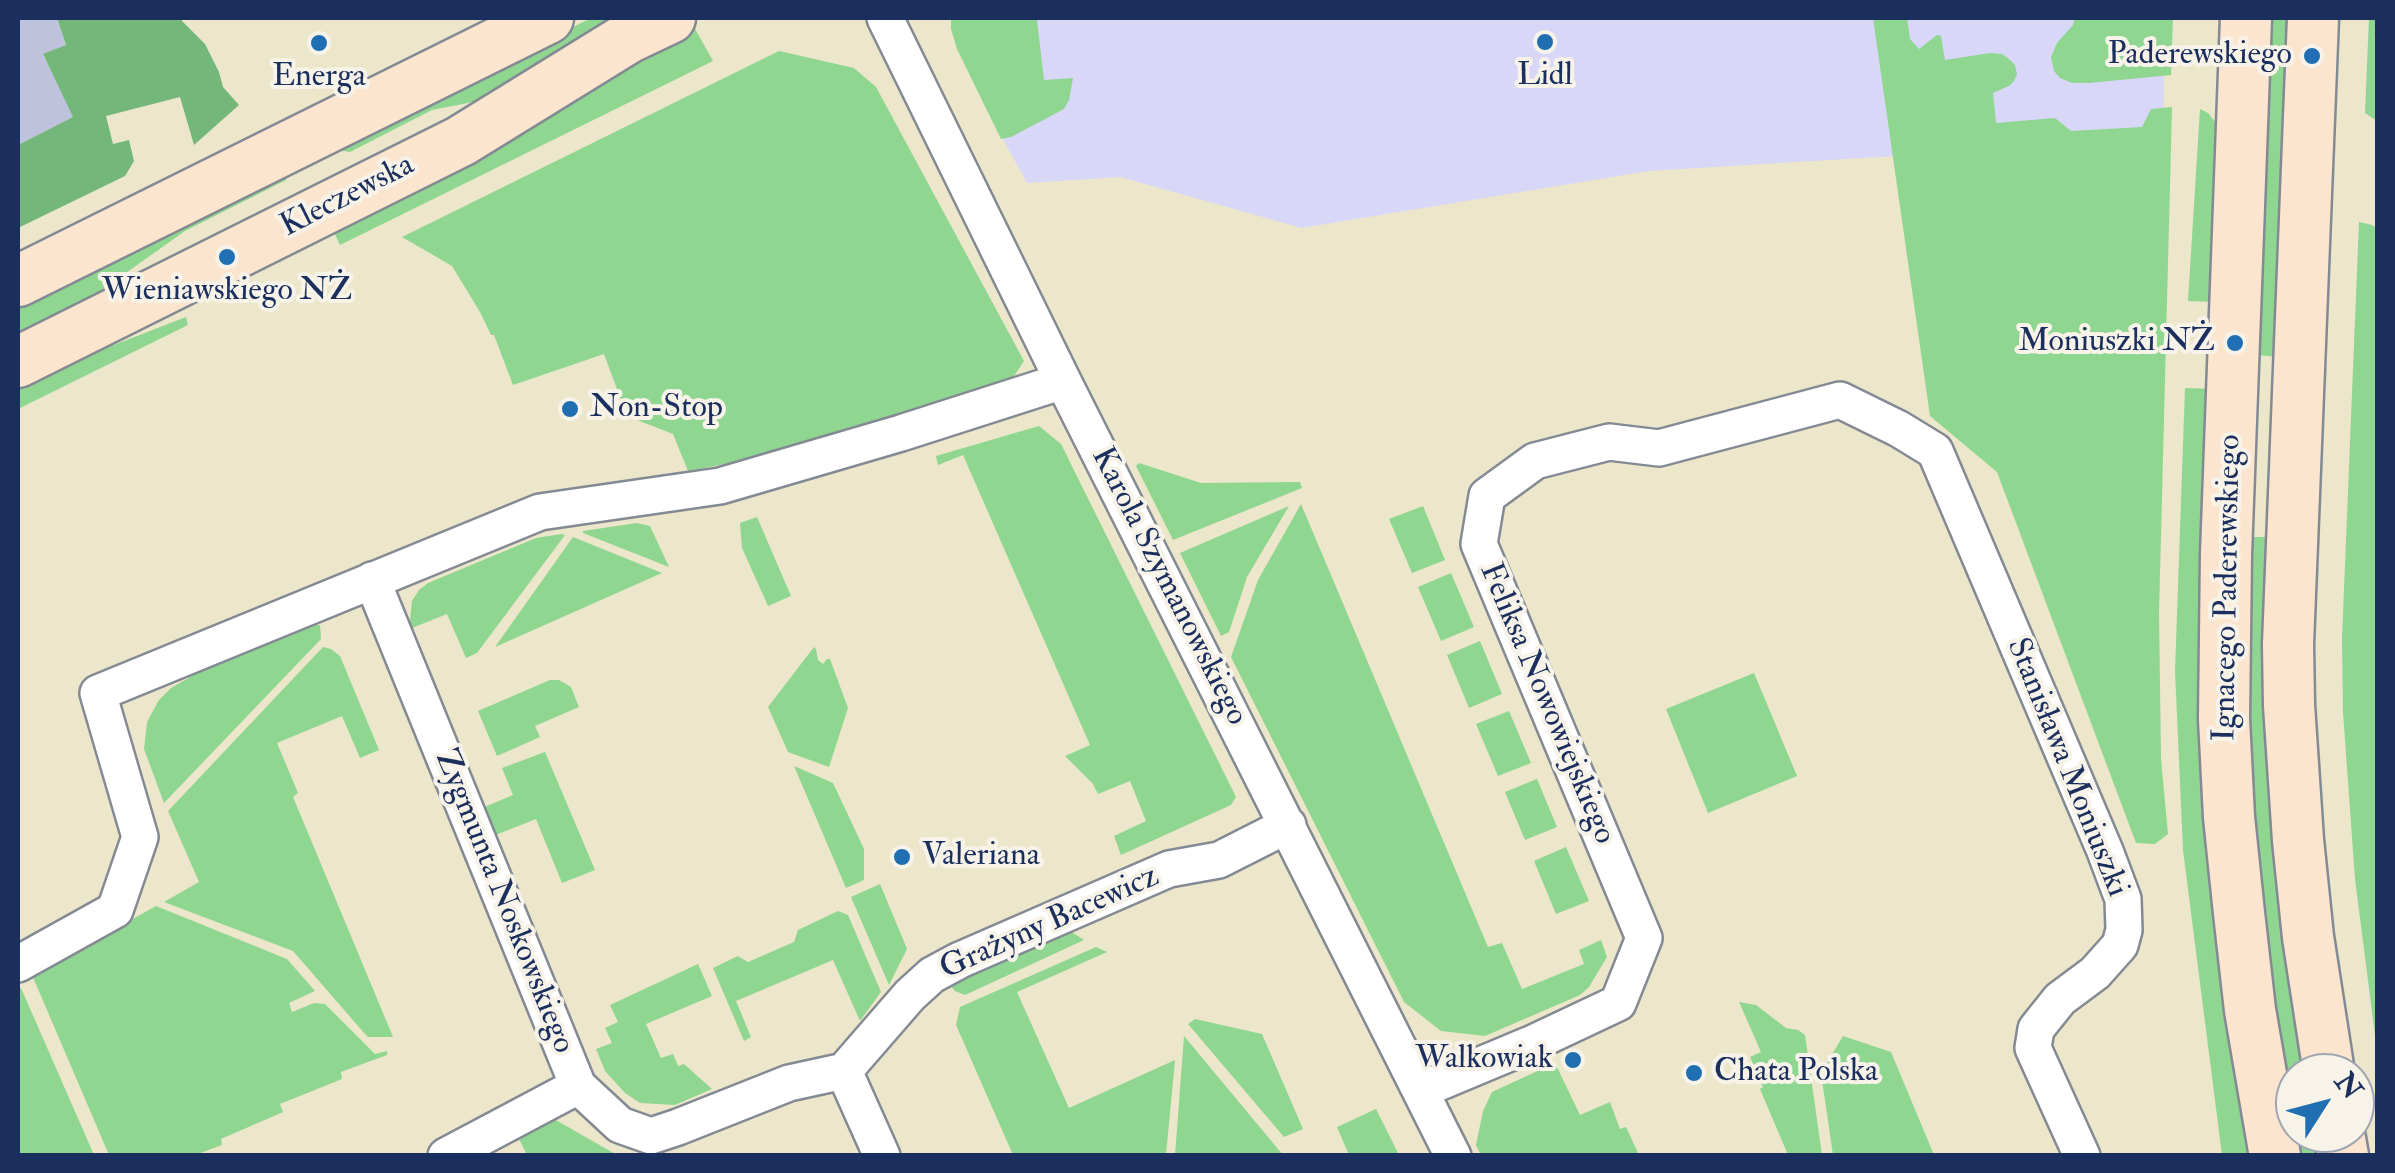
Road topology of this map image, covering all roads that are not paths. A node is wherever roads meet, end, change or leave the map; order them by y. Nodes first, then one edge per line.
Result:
1 (548, 18) edge
2 (670, 18) edge
3 (885, 18) edge
4 (2246, 18) edge
5 (2313, 18) edge
6 (18, 281) edge
7 (18, 362) edge
8 (1063, 381) junction
9 (1898, 429) joint
10 (372, 580) junction
11 (1288, 826) junction
12 (18, 964) edge
13 (2325, 1053) edge
14 (844, 1072) junction
15 (578, 1086) junction
16 (1421, 1090) junction
17 (446, 1156) edge
18 (882, 1156) edge
19 (1454, 1156) edge
20 (2082, 1156) edge
21 (2275, 1156) edge

1 - 6 main road
2 - 7 main road, Kleczewska
3 - 8 street, Karola Szymanowskiego
4 - 21 main road, Ignacego Paderewskiego
5 - 13 main road, Ignacego Paderewskiego
8 - 10 street
8 - 11 street, Karola Szymanowskiego
9 - 16 street, Feliksa Nowowiejskiego
9 - 20 street, Stanisława Moniuszki
10 - 12 street
10 - 15 street, Zygmunta Noskowskiego
11 - 14 street, Grażyny Bacewicz
11 - 16 street, Karola Szymanowskiego
14 - 15 street
14 - 18 street
15 - 17 street, Zygmunta Noskowskiego
16 - 19 street, Karola Szymanowskiego

